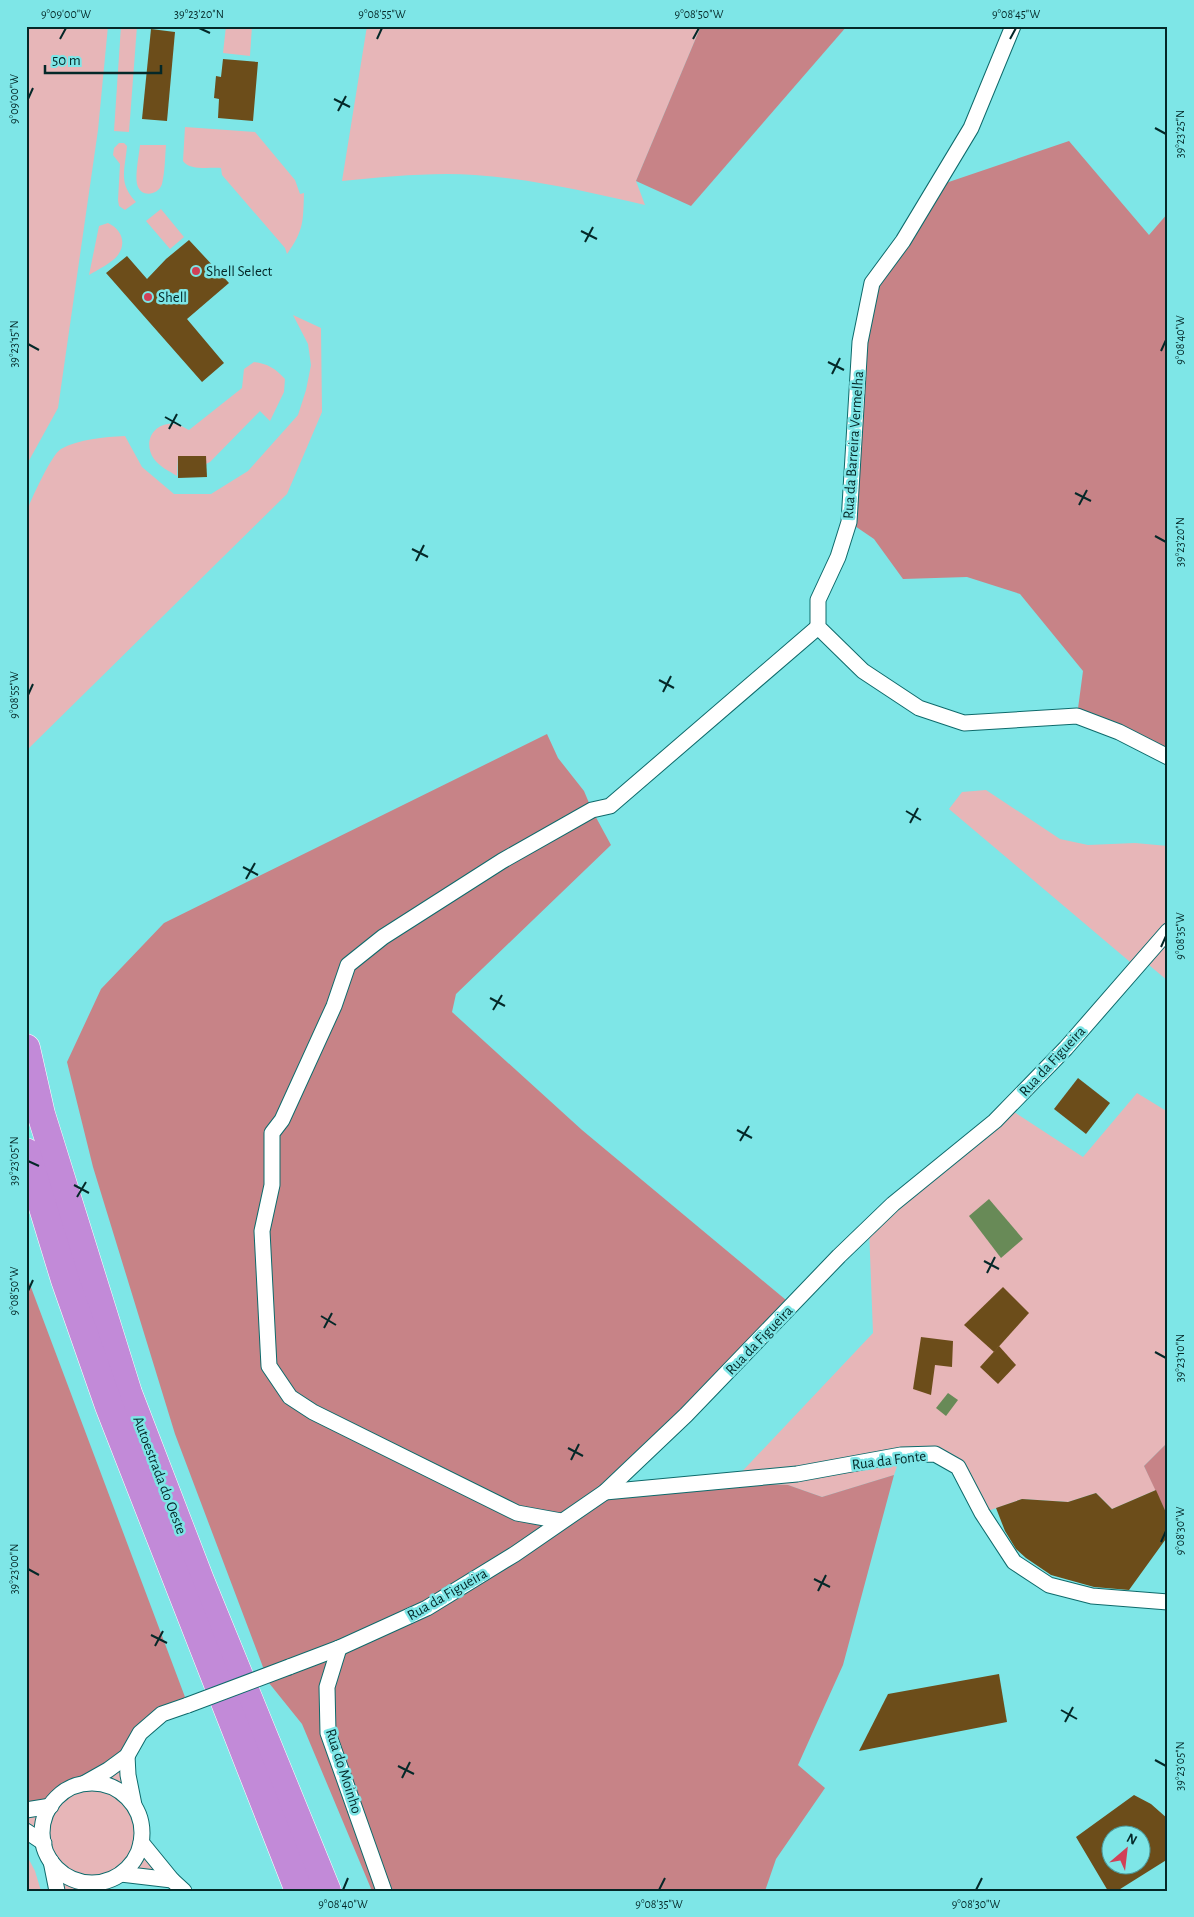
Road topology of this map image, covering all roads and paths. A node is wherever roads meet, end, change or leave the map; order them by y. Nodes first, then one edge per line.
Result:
1 (1013, 26) edge
2 (818, 627) junction
3 (1168, 757) edge
4 (1168, 930) edge
5 (26, 1048) edge
6 (26, 1152) edge
7 (605, 1492) junction
8 (561, 1521) junction
9 (1168, 1602) edge
10 (339, 1648) junction
11 (127, 1756) junction
12 (82, 1784) junction
13 (134, 1805) junction
14 (51, 1806) junction
15 (26, 1810) edge
16 (26, 1831) edge
17 (141, 1842) junction
18 (44, 1843) junction
19 (51, 1861) junction
20 (121, 1874) junction
21 (172, 1880) junction
22 (97, 1886) edge
23 (57, 1891) edge
24 (184, 1891) edge
25 (298, 1891) edge
26 (328, 1891) edge
27 (384, 1891) edge

1 - 2 street, Rua da Barreira Vermelha
2 - 3 street
2 - 8 street
4 - 7 street, Rua da Figueira
5 - 26 highway, Autoestrada do Oeste
6 - 25 highway, Autoestrada do Oeste
7 - 8 street, Rua da Figueira
7 - 9 street, Rua da Fonte
8 - 10 street, Rua da Figueira
10 - 11 street, Rua da Figueira, bridge
10 - 27 street, Rua do Moinho
11 - 12 street
11 - 13 street
12 - 13 street
12 - 14 street
13 - 17 street
14 - 15 street
14 - 18 street
16 - 18 street
17 - 20 street
17 - 21 street
18 - 19 street
19 - 22 street
19 - 23 street
20 - 21 street
20 - 22 street
21 - 24 street

